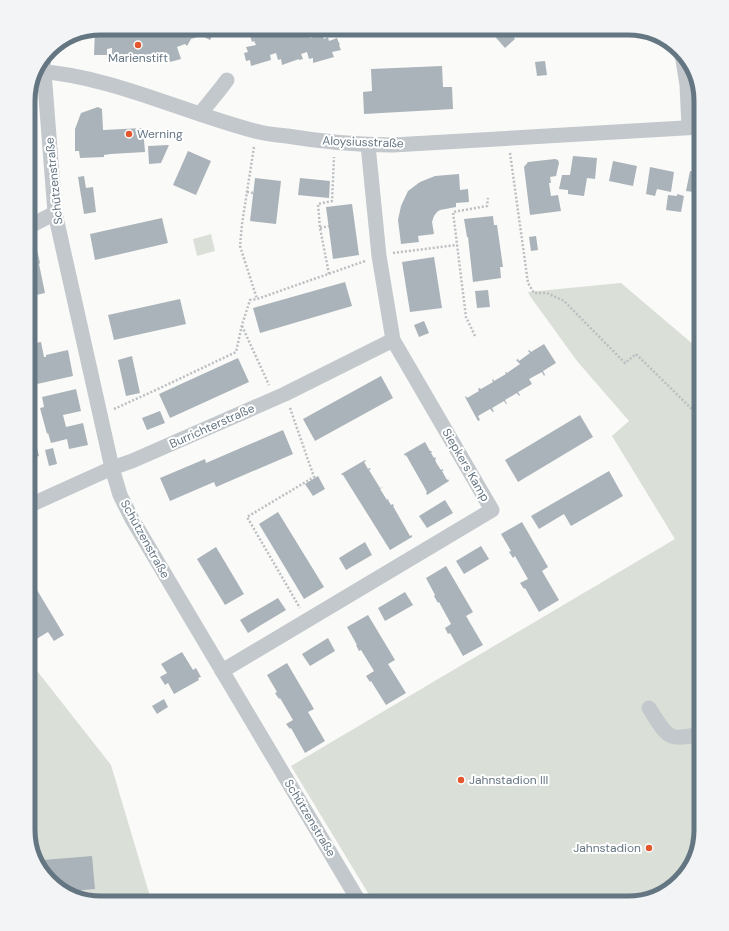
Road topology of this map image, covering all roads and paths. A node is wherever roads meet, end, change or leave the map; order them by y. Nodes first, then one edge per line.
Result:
1 (684, 66) edge
2 (45, 68) edge
3 (42, 73) edge
4 (227, 80) dead end
5 (200, 114) junction
6 (694, 122) edge
7 (694, 127) edge
8 (256, 132) junction
9 (509, 138) junction
10 (335, 143) junction
11 (368, 145) junction
12 (247, 192) junction
13 (253, 193) dead end
14 (488, 198) dead end
15 (55, 213) junction
16 (35, 223) edge
17 (329, 226) dead end
18 (320, 228) junction
19 (457, 245) junction
20 (379, 256) junction
21 (329, 274) junction
22 (257, 298) junction
23 (242, 325) junction
24 (475, 336) dead end
25 (392, 340) junction
26 (280, 396) junction
27 (694, 411) edge
28 (101, 414) junction
29 (112, 468) junction
30 (35, 503) edge
31 (308, 620) junction
32 (222, 671) junction
33 (649, 708) dead end
34 (694, 735) edge
35 (356, 896) edge

1 - 6 street
2 - 5 street, Aloysiusstraße
3 - 15 street, Schützenstraße
4 - 5 street
5 - 8 street, Aloysiusstraße
7 - 9 street, Aloysiusstraße
8 - 10 street, Aloysiusstraße
8 - 12 path
9 - 11 street, Aloysiusstraße
9 - 27 path
10 - 11 street, Aloysiusstraße
10 - 18 path
11 - 20 street, Siepkers Kamp
12 - 13 path
12 - 22 path
14 - 19 path
15 - 16 street
15 - 28 street, Schützenstraße
17 - 18 path
18 - 21 path
19 - 20 path
19 - 24 path
20 - 21 path
20 - 25 street, Siepkers Kamp
21 - 22 path
22 - 23 path
23 - 26 path
23 - 28 path
25 - 26 street, Burrichterstraße
25 - 31 street, Siepkers Kamp
26 - 29 street, Burrichterstraße
26 - 31 path
28 - 29 street, Schützenstraße
29 - 30 street, Burrichterstraße
29 - 32 street, Schützenstraße
31 - 32 street, Siepkers Kamp
32 - 35 street, Schützenstraße
33 - 34 street

